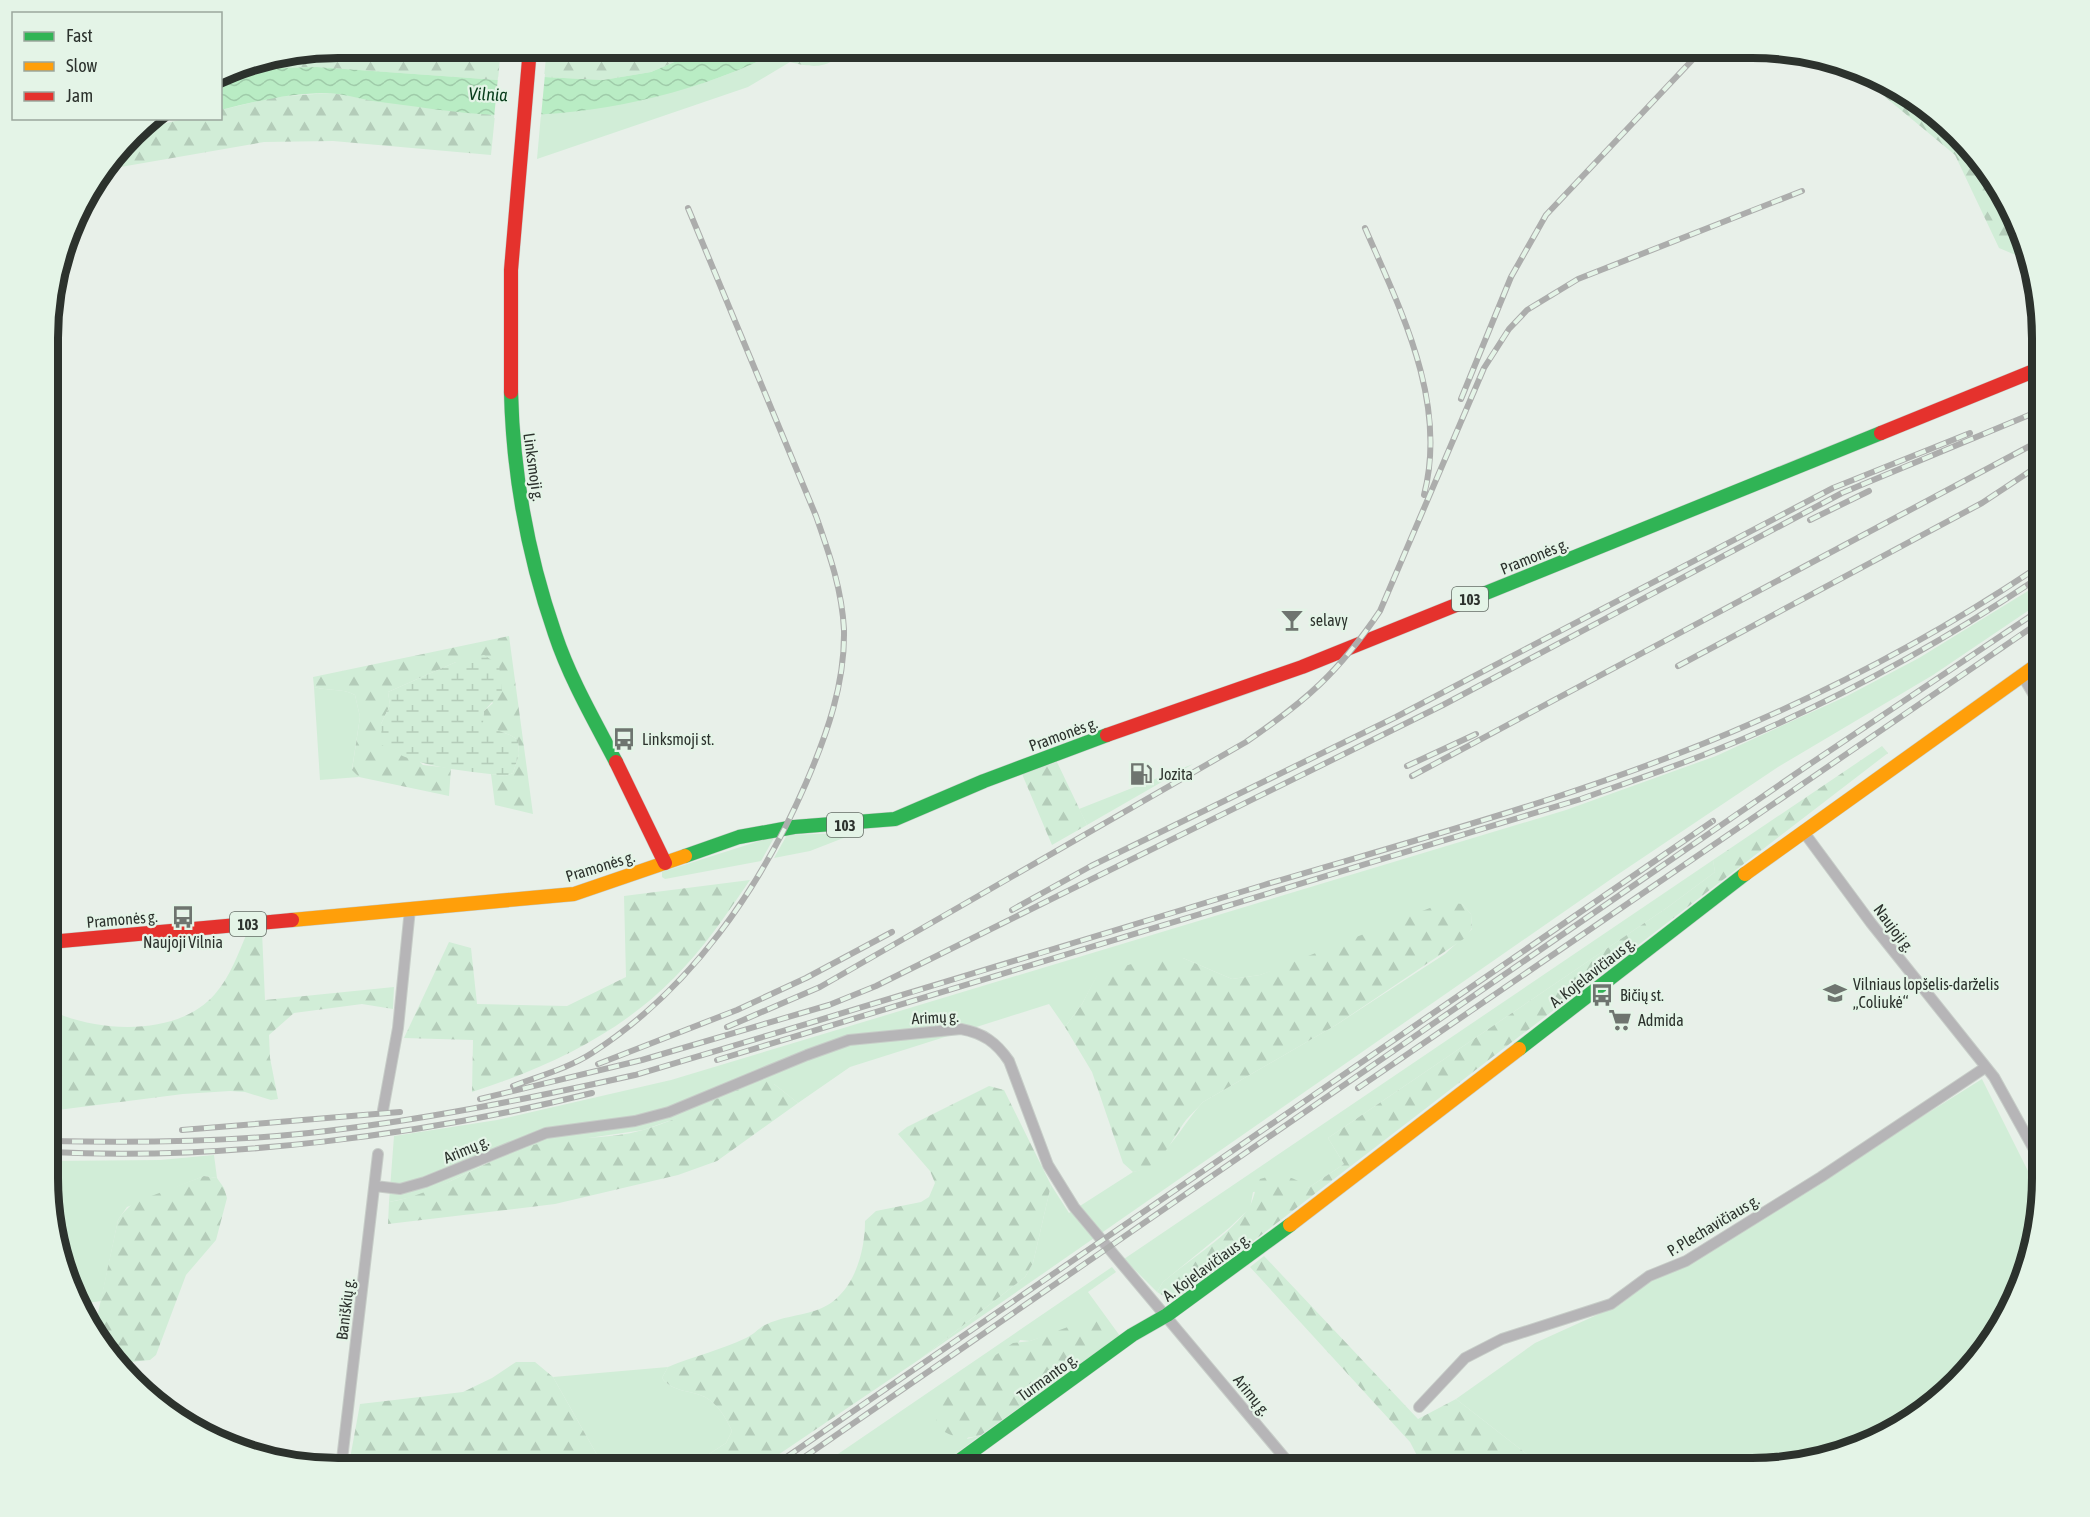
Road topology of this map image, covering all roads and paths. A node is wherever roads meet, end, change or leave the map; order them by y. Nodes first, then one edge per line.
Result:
1 (529, 58) edge
2 (2032, 372) edge
3 (2032, 668) edge
4 (2022, 675) junction
5 (2032, 692) edge
6 (1803, 831) junction
7 (665, 863) junction
8 (410, 909) junction
9 (58, 941) edge
10 (1986, 1067) junction
11 (384, 1110) dead end
12 (2032, 1145) edge
13 (378, 1154) dead end
14 (375, 1186) junction
15 (1167, 1315) junction
16 (1419, 1407) dead end
17 (342, 1459) edge
18 (962, 1459) edge
19 (1286, 1459) edge

1 - 7 main road, Linksmoji g.
2 - 7 main road, Pramonės g. / 103
3 - 4 main road, A. Kojelavičiaus g.
4 - 5 street
4 - 6 main road, A. Kojelavičiaus g.
6 - 10 street, Naujoji g.
6 - 15 main road, A. Kojelavičiaus g.
7 - 8 main road, Pramonės g. / 103
8 - 9 main road, Pramonės g. / 103
8 - 11 street
10 - 12 street, Naujoji g.
10 - 16 street, P. Plechavičiaus g.
13 - 14 street, Baniškių g.
14 - 15 street, Arimų g.
14 - 17 street, Baniškių g.
15 - 18 main road, Turmanto g.
15 - 19 street, Arimų g.

